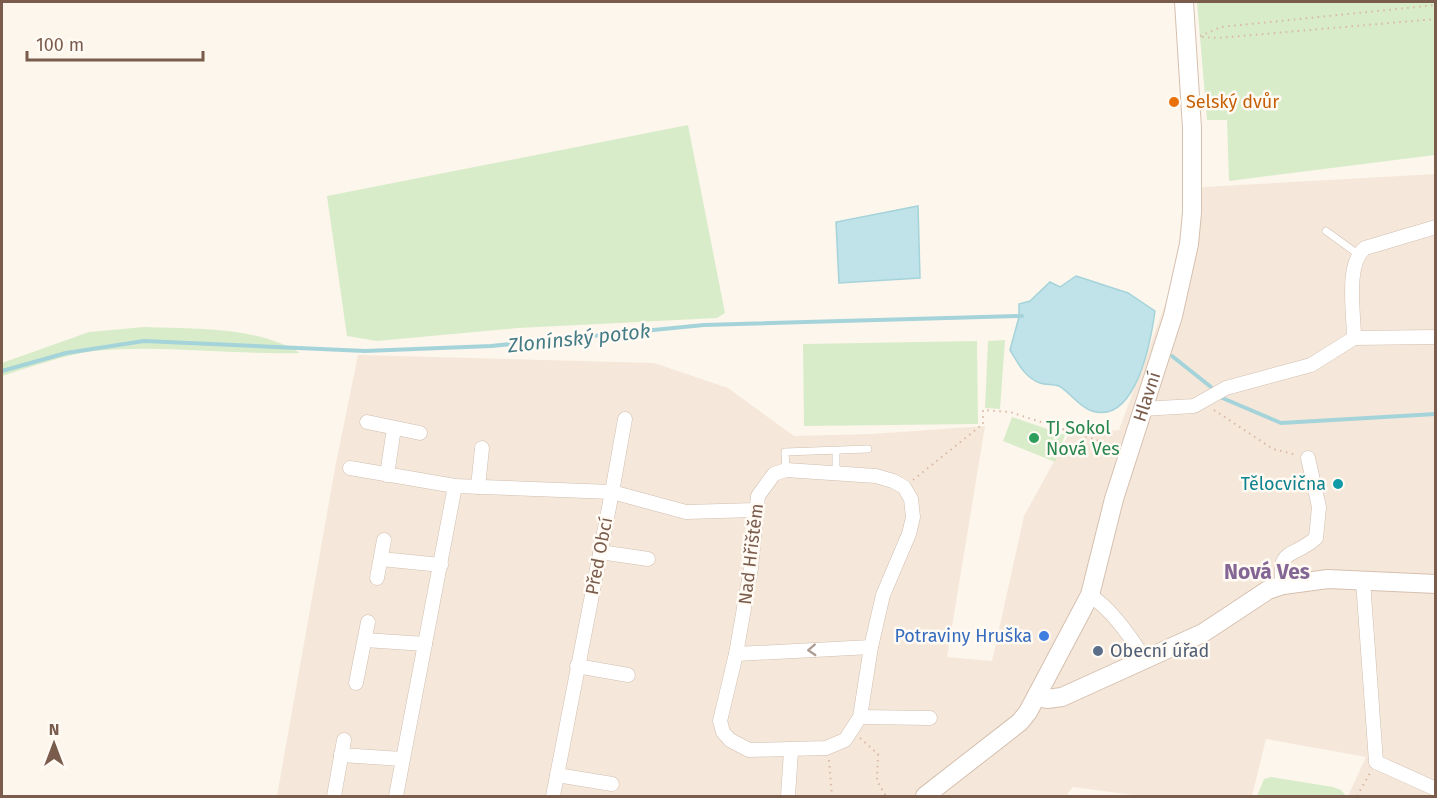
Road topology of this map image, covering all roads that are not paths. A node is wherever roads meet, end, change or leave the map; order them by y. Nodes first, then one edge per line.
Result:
1 (1184, 2) edge
2 (1436, 227) edge
3 (1326, 231) dead end
4 (1358, 254) junction
5 (1436, 337) edge
6 (1354, 338) junction
7 (1142, 409) junction
8 (625, 419) dead end
9 (367, 422) dead end
10 (394, 428) junction
11 (420, 433) dead end
12 (482, 448) dead end
13 (868, 449) dead end
14 (836, 451) junction
15 (1308, 458) road end
16 (350, 468) dead end
17 (786, 470) junction
18 (836, 473) junction
19 (387, 475) junction
20 (455, 486) junction
21 (478, 487) junction
22 (612, 492) junction
23 (755, 510) junction
24 (384, 540) dead end
25 (600, 552) junction
26 (381, 559) junction
27 (648, 559) dead end
28 (441, 565) junction
29 (377, 578) dead end
30 (1363, 580) junction
31 (1436, 584) edge
32 (1283, 585) junction
33 (1090, 595) junction
34 (368, 622) dead end
35 (365, 640) junction
36 (425, 645) junction
37 (871, 647) junction
38 (736, 654) junction
39 (1145, 660) junction
40 (577, 666) junction
41 (628, 675) dead end
42 (356, 683) dead end
43 (1036, 697) junction
44 (860, 717) junction
45 (930, 718) dead end
46 (344, 740) dead end
47 (791, 751) junction
48 (341, 755) junction
49 (402, 759) junction
50 (557, 775) junction
51 (612, 784) dead end
52 (1436, 789) edge
53 (334, 796) edge
54 (396, 796) edge
55 (553, 796) edge
56 (788, 796) edge
57 (925, 796) edge

1 - 7 street, Hlavní
2 - 4 street
3 - 4 lane
4 - 6 street
5 - 6 street
6 - 7 street
7 - 33 street, Hlavní
8 - 22 street
9 - 10 street
10 - 11 street
10 - 19 street
12 - 21 street
13 - 14 lane
14 - 17 lane
14 - 18 lane
15 - 32 street
16 - 19 street, Před Obcí
17 - 18 street
17 - 23 street, Nad Hřištěm
18 - 37 street, Nad Hřištěm
19 - 20 street, Před Obcí
20 - 21 street, Před Obcí
20 - 28 street
21 - 22 street, Před Obcí
22 - 23 street
22 - 25 street, Před Obcí
23 - 38 street, Nad Hřištěm
24 - 26 street
25 - 27 street
25 - 40 street, Před Obcí
26 - 28 street
26 - 29 street
28 - 36 street
30 - 31 street
30 - 32 street
30 - 52 street
32 - 39 street
33 - 39 street
33 - 43 street, Hlavní
34 - 35 street
35 - 36 street
35 - 42 street
36 - 49 street
37 -> 38 street
37 - 44 street, Nad Hřištěm
38 - 47 street, Nad Hřištěm
39 - 43 street
40 - 41 street
40 - 50 street, Před Obcí
43 - 57 street, Hlavní
44 - 45 street
44 - 47 street, Nad Hřištěm
46 - 48 street
47 - 56 street
48 - 49 street
48 - 53 street
49 - 54 street
50 - 51 street
50 - 55 street, Před Obcí

